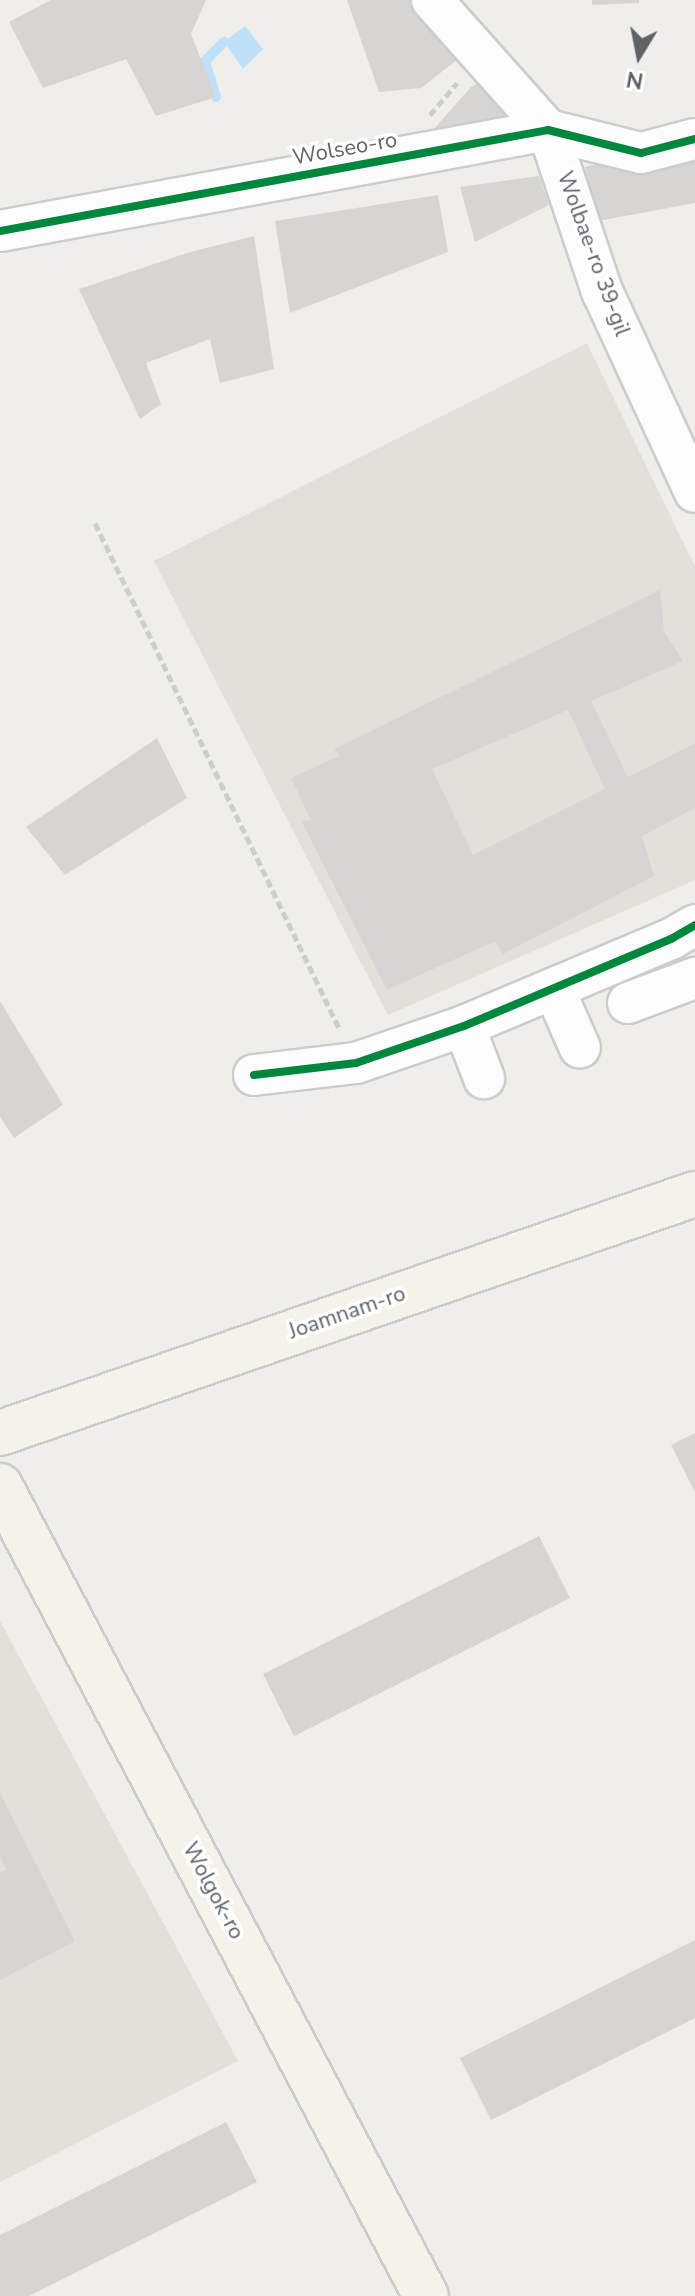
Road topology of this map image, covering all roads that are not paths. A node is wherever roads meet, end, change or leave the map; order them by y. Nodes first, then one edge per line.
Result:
1 (432, 0) edge
2 (548, 130) junction
3 (695, 139) edge
4 (0, 231) edge
5 (695, 492) edge
6 (695, 925) edge
7 (695, 978) edge
8 (554, 989) junction
9 (628, 1003) dead end
10 (464, 1026) junction
11 (580, 1048) dead end
12 (254, 1075) dead end
13 (484, 1078) dead end
14 (695, 1194) edge
15 (0, 1433) edge
16 (0, 1486) edge
17 (426, 2296) edge

1 - 2 street, Wolbae-ro 39-gil
2 - 3 street, Wolseo-ro
2 - 4 street, Wolseo-ro
2 - 5 street, Wolbae-ro 39-gil
6 - 8 street
7 - 9 street
8 - 10 street
8 - 11 street
10 - 12 street
10 - 13 street
14 - 15 main road, Joamnam-ro
16 - 17 main road, Wolgok-ro

